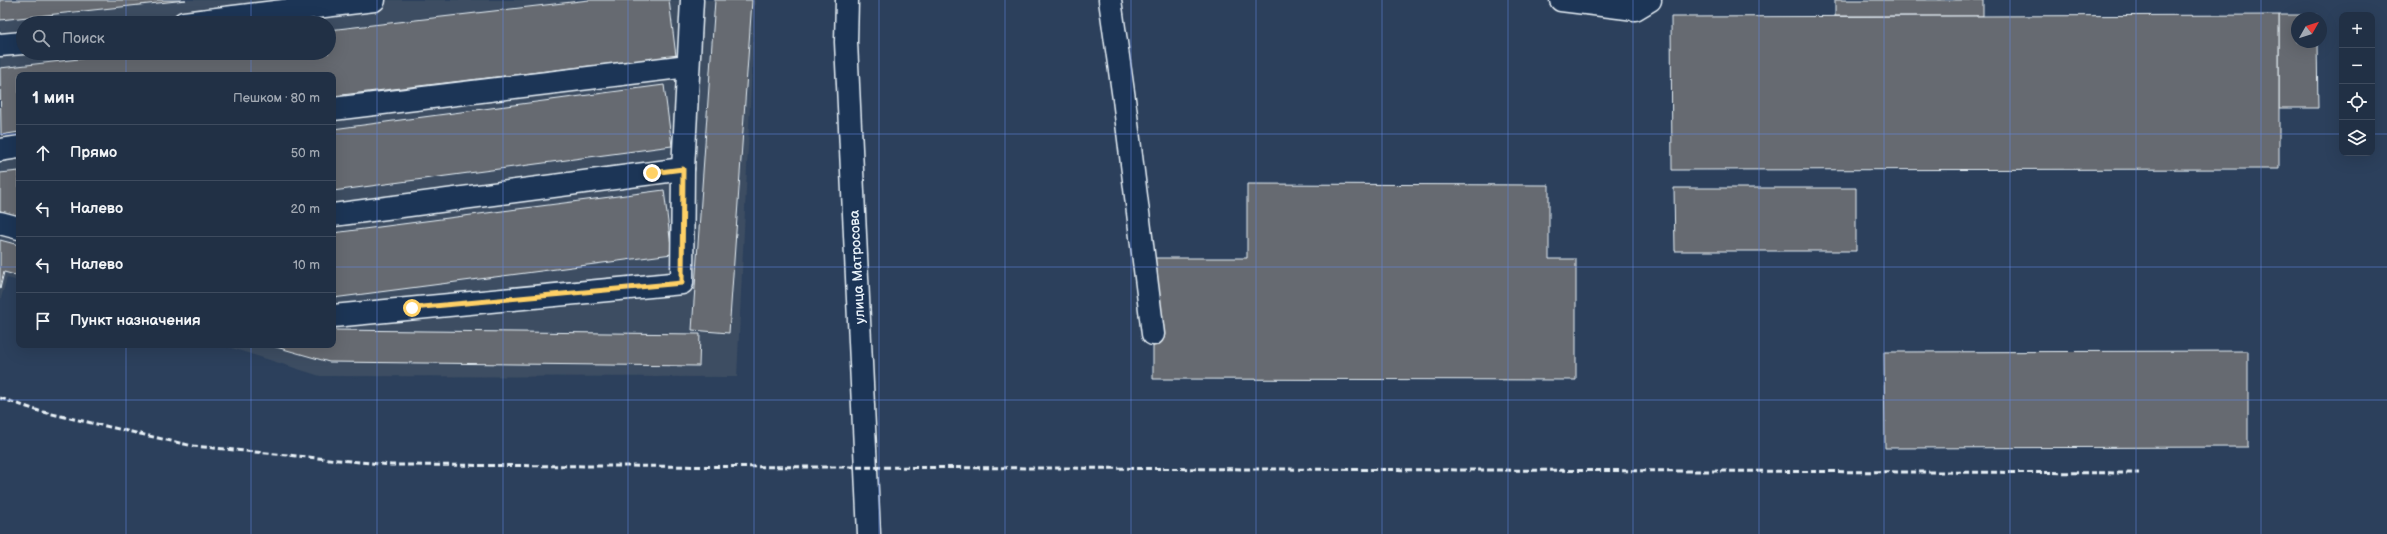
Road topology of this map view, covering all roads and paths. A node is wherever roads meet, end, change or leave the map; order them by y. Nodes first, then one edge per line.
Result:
1 (374, 0) edge
2 (692, 0) edge
3 (847, 0) edge
4 (1110, 0) edge
5 (1561, 0) edge
6 (1650, 0) edge
7 (242, 16) edge
8 (16, 44) edge
9 (0, 45) edge
10 (688, 66) junction
11 (336, 109) edge
12 (16, 147) edge
13 (0, 150) edge
14 (683, 169) junction
15 (336, 216) edge
16 (0, 223) edge
17 (16, 227) edge
18 (336, 316) edge
19 (1153, 334) dead end
20 (869, 534) edge

1 - 7 street
2 - 10 street
3 - 20 street, улица Матросова
4 - 19 street
5 - 6 street
8 - 9 street
10 - 11 street
10 - 14 street
12 - 13 street
14 - 15 street
14 - 18 street
16 - 17 street

